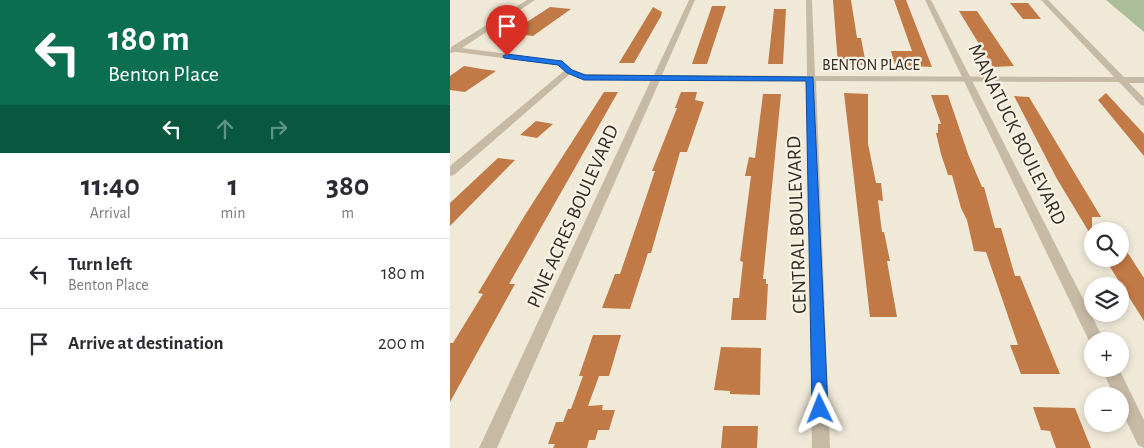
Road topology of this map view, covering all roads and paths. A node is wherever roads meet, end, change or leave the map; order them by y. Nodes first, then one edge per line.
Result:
1 (532, 0) edge
2 (692, 0) edge
3 (809, 0) edge
4 (928, 0) edge
5 (1044, 0) edge
6 (452, 51) edge
7 (569, 71) junction
8 (655, 78) junction
9 (810, 79) junction
10 (968, 80) junction
11 (1122, 80) junction
12 (1144, 80) edge
13 (1144, 103) edge
14 (450, 172) edge
15 (1092, 332) edge
16 (1114, 377) edge
17 (1144, 439) edge
18 (488, 448) edge
19 (821, 448) edge

1 - 6 street
2 - 8 street, PINE ACRES BOULEVARD
3 - 9 street, CENTRAL BOULEVARD
4 - 10 street, MANATUCK BOULEVARD
5 - 11 street
6 - 7 street, BENTON PLACE
7 - 8 street, BENTON PLACE
7 - 14 street
8 - 9 street, BENTON PLACE
8 - 18 street, PINE ACRES BOULEVARD
9 - 10 street, BENTON PLACE
9 - 19 street, CENTRAL BOULEVARD
10 - 11 street, BENTON PLACE
10 - 15 street, MANATUCK BOULEVARD
11 - 12 street, BENTON PLACE
11 - 13 street
16 - 17 street

